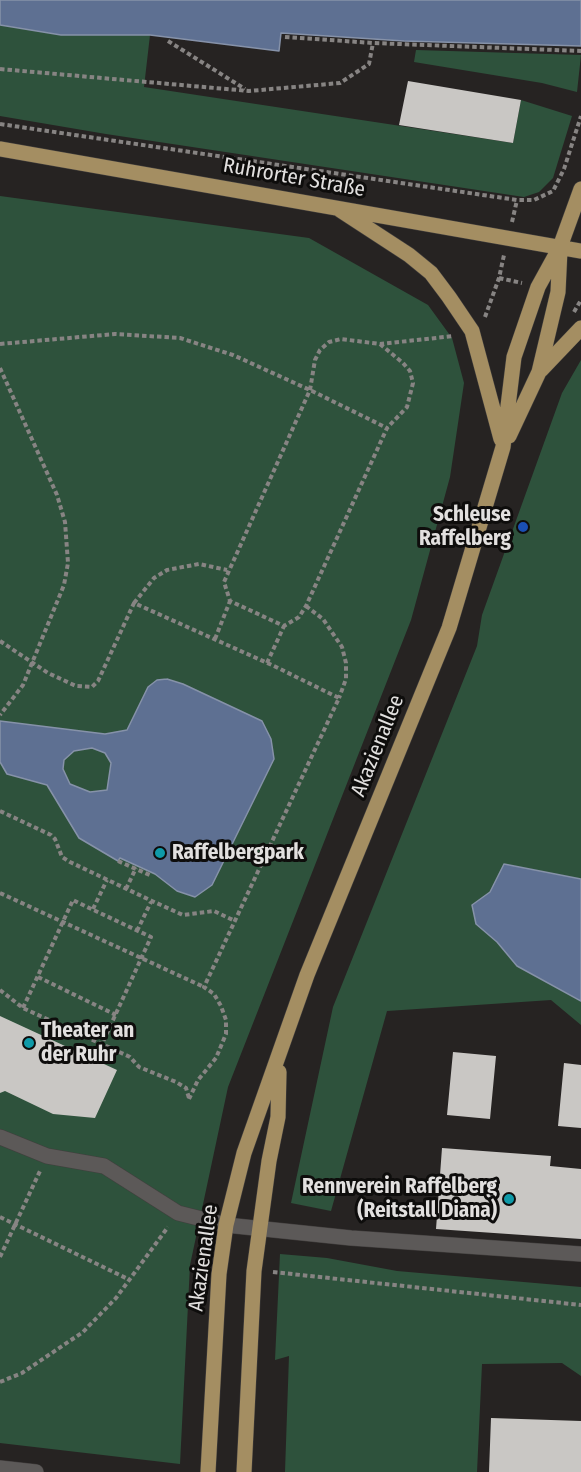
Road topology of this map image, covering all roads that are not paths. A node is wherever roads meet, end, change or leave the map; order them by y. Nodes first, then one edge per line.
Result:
1 (0, 149) edge
2 (581, 189) edge
3 (332, 205) junction
4 (560, 247) junction
5 (581, 251) edge
6 (581, 328) edge
7 (538, 372) junction
8 (503, 447) junction
9 (279, 1057) junction
10 (0, 1137) edge
11 (226, 1225) junction
12 (259, 1228) junction
13 (581, 1254) edge
14 (0, 1467) edge
15 (36, 1472) edge
16 (208, 1472) edge
17 (244, 1472) edge

1 - 3 main road, Ruhrorter Straße
2 - 4 main road
3 - 4 main road, Ruhrorter Straße
3 - 8 main road
4 - 5 main road, Ruhrorter Straße
4 - 7 main road, Akazienallee
4 - 8 main road, Akazienallee
6 - 7 main road
7 - 8 main road, Akazienallee
8 - 9 main road, Akazienallee
9 - 11 main road, Akazienallee
9 - 12 main road, Akazienallee
10 - 11 street
11 - 12 street
11 - 16 main road, Akazienallee
12 - 13 street
12 - 17 main road, Akazienallee
14 - 15 street

